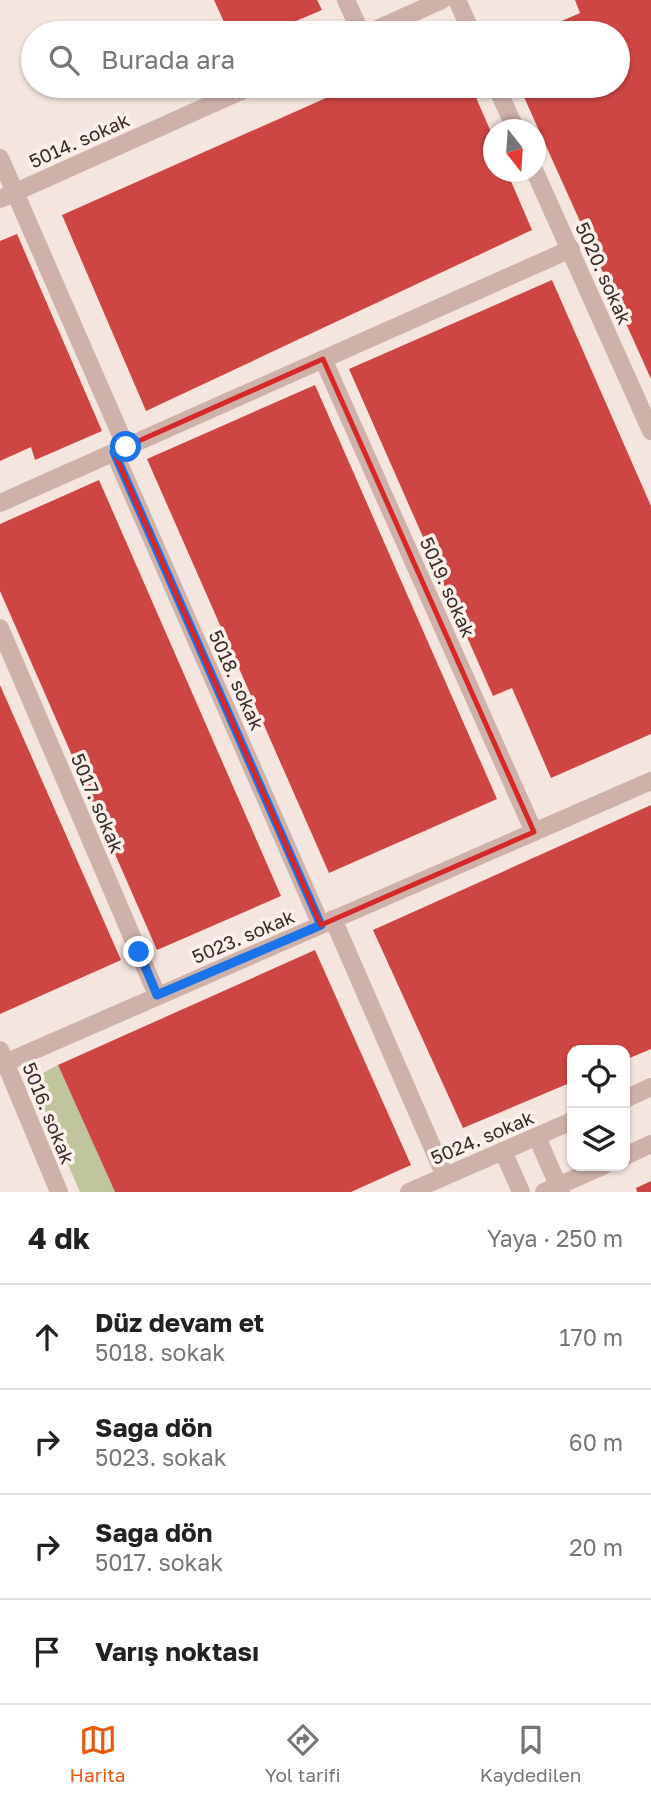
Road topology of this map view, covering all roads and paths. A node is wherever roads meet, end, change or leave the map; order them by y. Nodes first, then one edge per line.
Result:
1 (346, 0) edge
2 (442, 0) edge
3 (457, 0) edge
4 (356, 21) edge
5 (396, 21) edge
6 (467, 21) edge
7 (224, 98) edge
8 (501, 98) edge
9 (511, 119) edge
10 (0, 158) edge
11 (540, 182) edge
12 (7, 195) edge
13 (571, 249) junction
14 (323, 359) junction
15 (645, 399) edge
16 (651, 431) edge
17 (120, 449) junction
18 (0, 503) edge
19 (0, 628) edge
20 (651, 781) edge
21 (534, 832) junction
22 (327, 922) junction
23 (157, 995) junction
24 (3, 1057) edge
25 (651, 1087) edge
26 (630, 1097) edge
27 (567, 1123) edge
28 (537, 1137) junction
29 (651, 1144) edge
30 (503, 1151) junction
31 (630, 1154) edge
32 (593, 1171) edge
33 (446, 1176) junction
34 (554, 1190) edge
35 (59, 1192) edge
36 (409, 1192) edge
37 (520, 1192) edge

1 - 4 street
2 - 5 street
3 - 6 street
7 - 12 street, 5014. sokak
8 - 9 street
10 - 12 street, 5018. sokak
11 - 13 street, 5020. sokak
12 - 17 street, 5018. sokak
13 - 14 street
13 - 15 street, 5020. sokak
14 - 17 street
14 - 21 street, 5019. sokak
15 - 16 street, 5020. sokak
17 - 18 street
17 - 22 street, 5018. sokak
19 - 23 street, 5017. sokak
20 - 21 street, 5023. sokak
21 - 22 street, 5023. sokak
22 - 23 street, 5023. sokak
22 - 33 street, 5018. sokak
23 - 24 street, 5023. sokak
24 - 35 street, 5016. sokak
25 - 26 street
27 - 28 street, 5024. sokak
28 - 30 street, 5024. sokak
28 - 34 street
29 - 31 street
30 - 33 street, 5024. sokak
30 - 37 street
32 - 34 street
33 - 36 street, 5024. sokak

